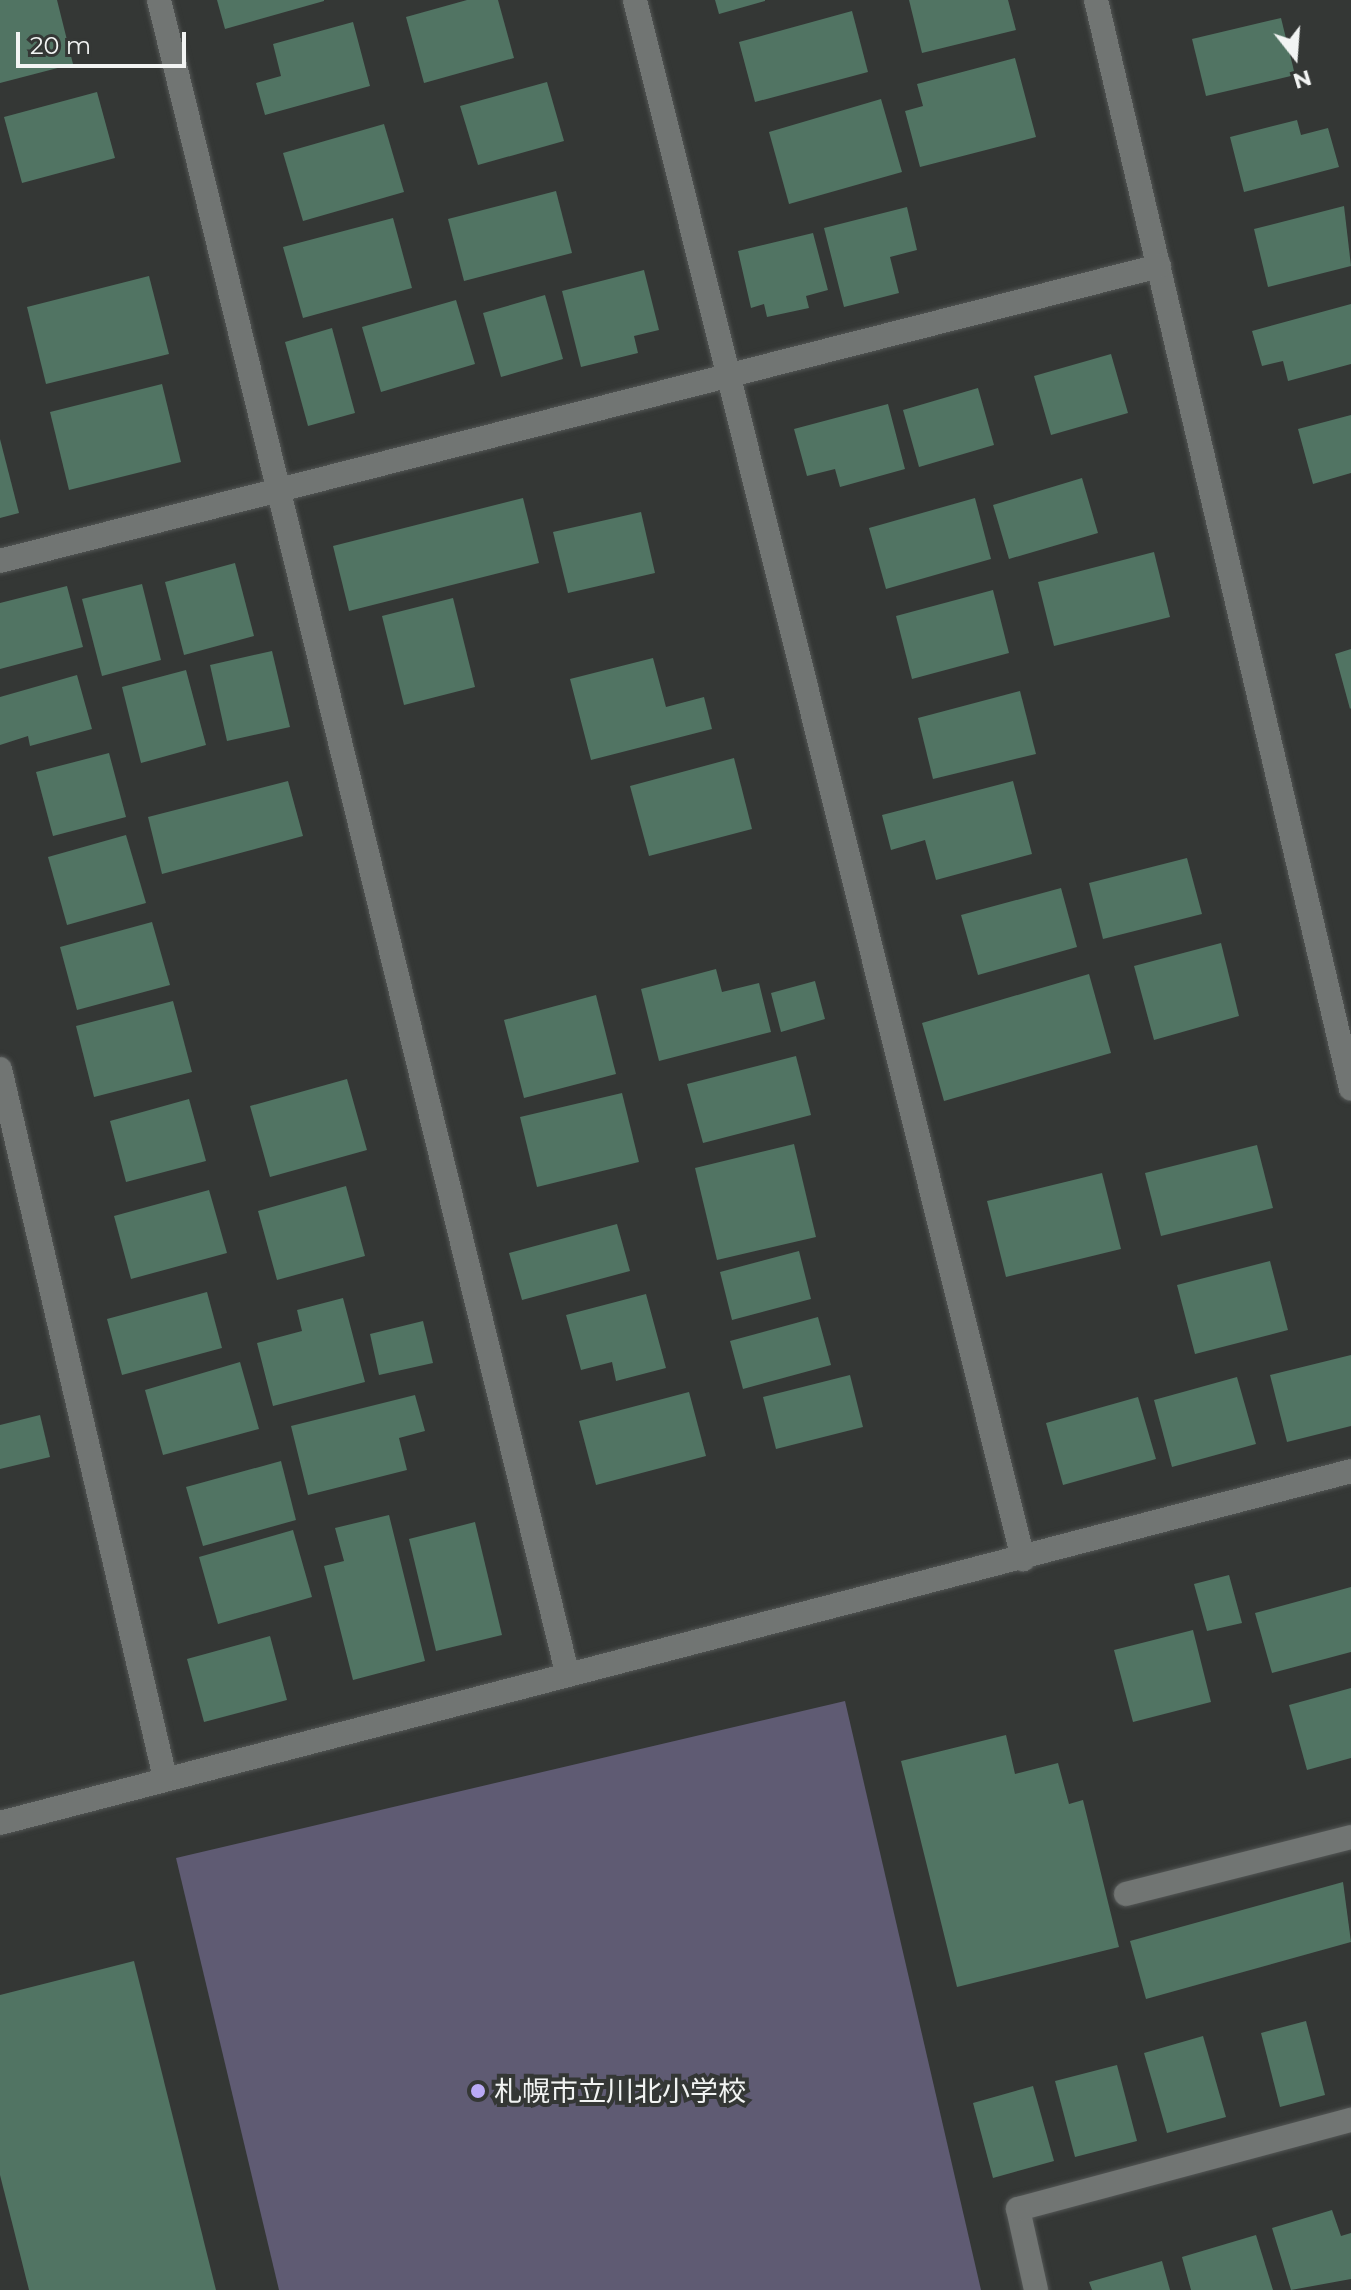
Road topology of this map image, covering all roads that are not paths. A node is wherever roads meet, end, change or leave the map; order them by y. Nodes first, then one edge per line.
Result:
1 (159, 0) edge
2 (635, 0) edge
3 (1096, 0) edge
4 (1159, 266) junction
5 (729, 375) junction
6 (280, 485) junction
7 (0, 561) edge
8 (0, 1069) edge
9 (1351, 1089) edge
10 (1351, 1471) edge
11 (1023, 1559) junction
12 (567, 1673) junction
13 (165, 1778) junction
14 (0, 1823) edge
15 (1351, 1837) edge
16 (1126, 1894) dead end
17 (1351, 2120) edge
18 (1036, 2290) edge

1 - 6 street
2 - 5 street
3 - 4 street
4 - 5 street
4 - 9 street
5 - 6 street
5 - 11 street
6 - 7 street
6 - 12 street
8 - 13 street
10 - 11 street
11 - 12 street
12 - 13 street
13 - 14 street
15 - 16 street
17 - 18 street

